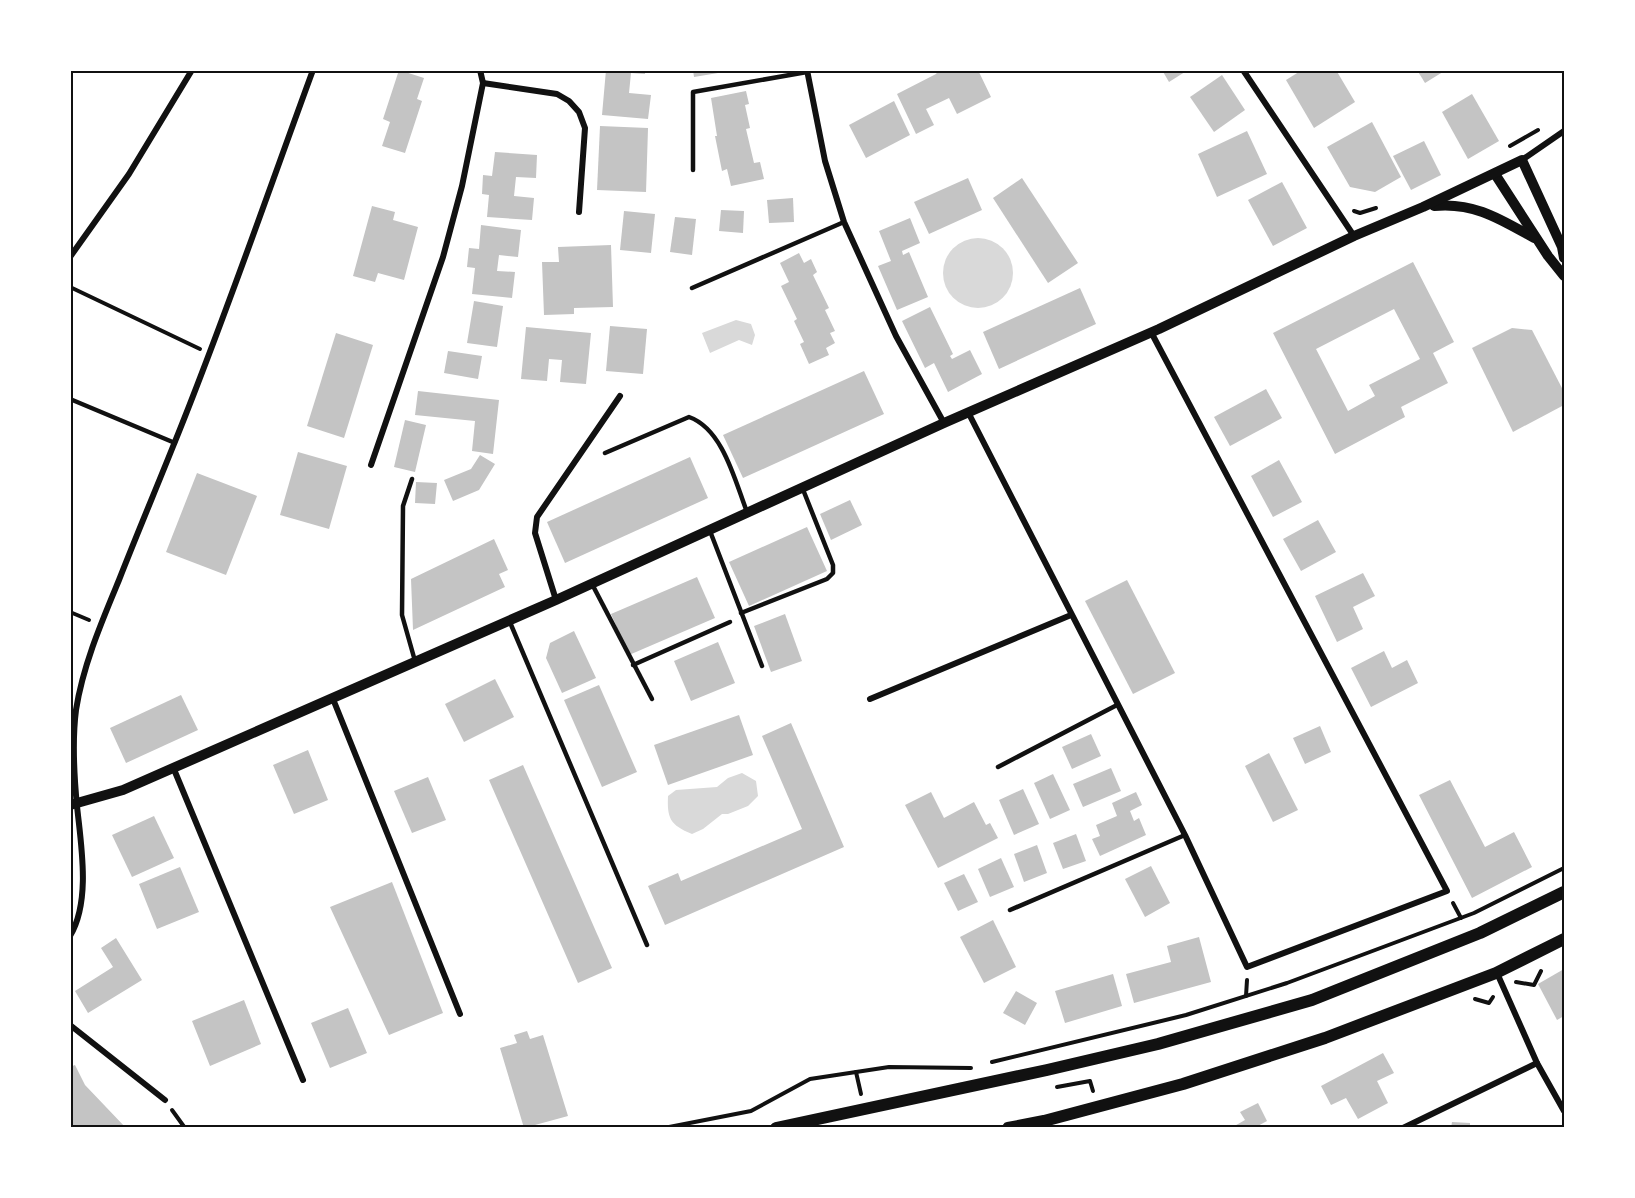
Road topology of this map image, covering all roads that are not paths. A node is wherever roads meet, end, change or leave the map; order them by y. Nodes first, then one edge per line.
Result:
1 (192, 70) edge
2 (313, 70) edge
3 (480, 70) edge
4 (1243, 70) edge
5 (807, 71) edge
6 (483, 83) junction
7 (1564, 131) edge
8 (1522, 160) junction
9 (693, 170) dead end
10 (1495, 174) junction
11 (1423, 207) junction
12 (579, 212) dead end
13 (844, 222) junction
14 (1354, 236) junction
15 (1537, 239) junction
16 (70, 257) edge
17 (1564, 258) edge
18 (1564, 276) edge
19 (692, 288) dead end
20 (1151, 332) junction
21 (620, 396) dead end
22 (70, 399) edge
23 (968, 412) junction
24 (944, 423) junction
25 (175, 443) junction
26 (605, 453) dead end
27 (371, 465) dead end
28 (412, 479) dead end
29 (802, 487) junction
30 (748, 513) junction
31 (710, 530) junction
32 (592, 584) junction
33 (556, 600) junction
34 (741, 613) junction
35 (1071, 615) junction
36 (509, 620) junction
37 (730, 622) dead end
38 (415, 661) junction
39 (633, 665) junction
40 (762, 666) dead end
41 (333, 699) junction
42 (652, 699) dead end
43 (870, 699) dead end
44 (1117, 705) junction
45 (73, 710) edge
46 (173, 767) junction
47 (998, 767) dead end
48 (74, 804) edge
49 (1185, 835) junction
50 (1564, 892) edge
51 (1010, 910) dead end
52 (70, 936) edge
53 (1564, 939) edge
54 (647, 945) dead end
55 (1496, 973) junction
56 (460, 1014) dead end
57 (70, 1025) edge
58 (1537, 1063) junction
59 (303, 1080) dead end
60 (165, 1100) road end
61 (1564, 1111) edge
62 (776, 1128) edge
63 (1008, 1128) edge
64 (1404, 1128) edge

1 - 16 street
2 - 25 street
3 - 6 street
4 - 14 street
5 - 9 lane
5 - 13 street
6 - 12 street
6 - 27 street
7 - 8 street
8 - 10 street
8 - 17 street
10 - 11 street
10 - 15 street
11 - 14 street
11 - 15 street
13 - 19 lane
13 - 24 street
14 - 20 street
15 - 18 street
20 - 23 street
20 - 49 street
21 - 33 street
22 - 25 lane
23 - 24 street
23 - 35 street
24 - 29 street
25 - 45 street
26 - 30 lane
28 - 38 lane
29 - 30 street
29 - 34 lane
30 - 31 street
31 - 32 street
31 - 34 lane
32 - 33 street
32 - 39 lane
33 - 36 street
34 - 40 lane
35 - 43 street
35 - 44 street
36 - 38 street
36 - 54 lane
37 - 39 lane
38 - 41 street
39 - 42 lane
41 - 46 street
41 - 56 street
44 - 47 lane
44 - 49 street
45 - 48 street
46 - 48 street
46 - 59 street
48 - 52 street
49 - 51 lane
50 - 62 main road
53 - 55 main road
55 - 58 street
55 - 63 main road
57 - 60 street
58 - 61 street
58 - 64 street

